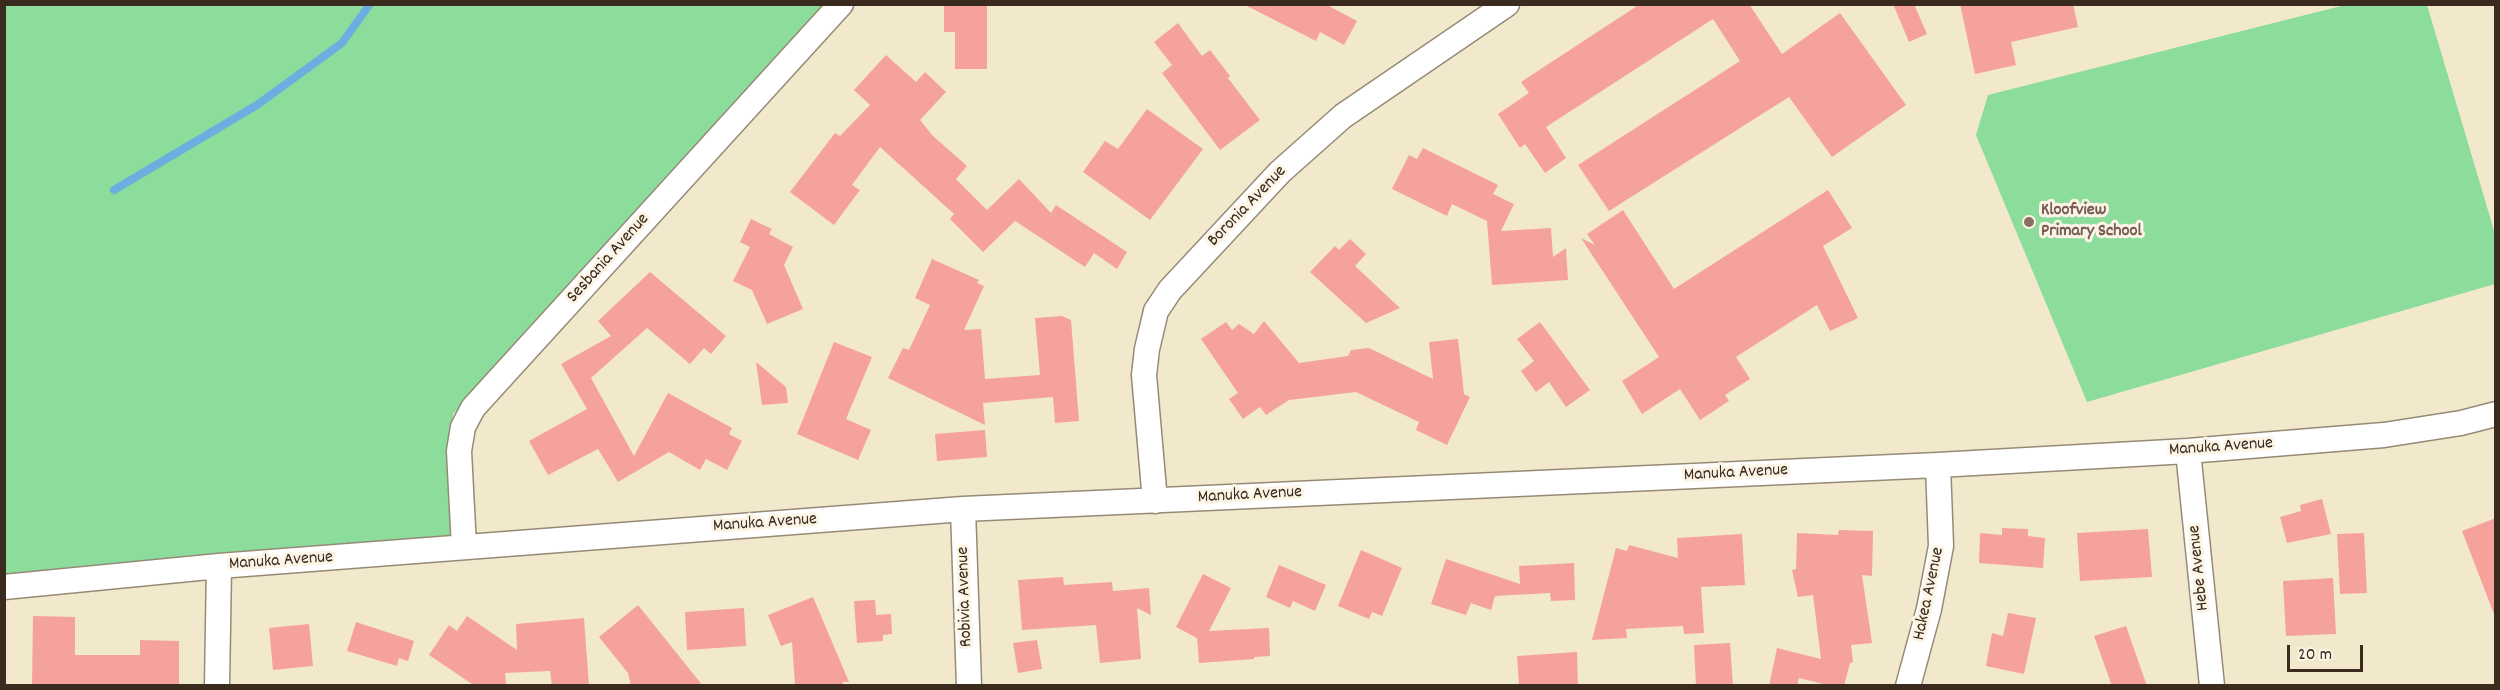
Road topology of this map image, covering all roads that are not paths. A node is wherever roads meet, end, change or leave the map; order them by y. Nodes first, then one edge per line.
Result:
1 (841, 4) edge
2 (1507, 4) edge
3 (2496, 414) edge
4 (2188, 451) junction
5 (1938, 465) junction
6 (1155, 501) junction
7 (963, 509) junction
8 (464, 547) junction
9 (219, 566) junction
10 (4, 587) edge
11 (217, 686) edge
12 (969, 686) edge
13 (1908, 686) edge
14 (2212, 686) edge

1 - 8 street, Sesbania Avenue
2 - 6 street, Boronia Avenue
3 - 4 street, Manuka Avenue
4 - 5 street, Manuka Avenue
4 - 14 street, Hebe Avenue
5 - 6 street, Manuka Avenue
5 - 13 street, Hakea Avenue
6 - 7 street, Manuka Avenue
7 - 8 street, Manuka Avenue
7 - 12 street, Robivia Avenue
8 - 9 street, Manuka Avenue
9 - 10 street, Manuka Avenue
9 - 11 street

